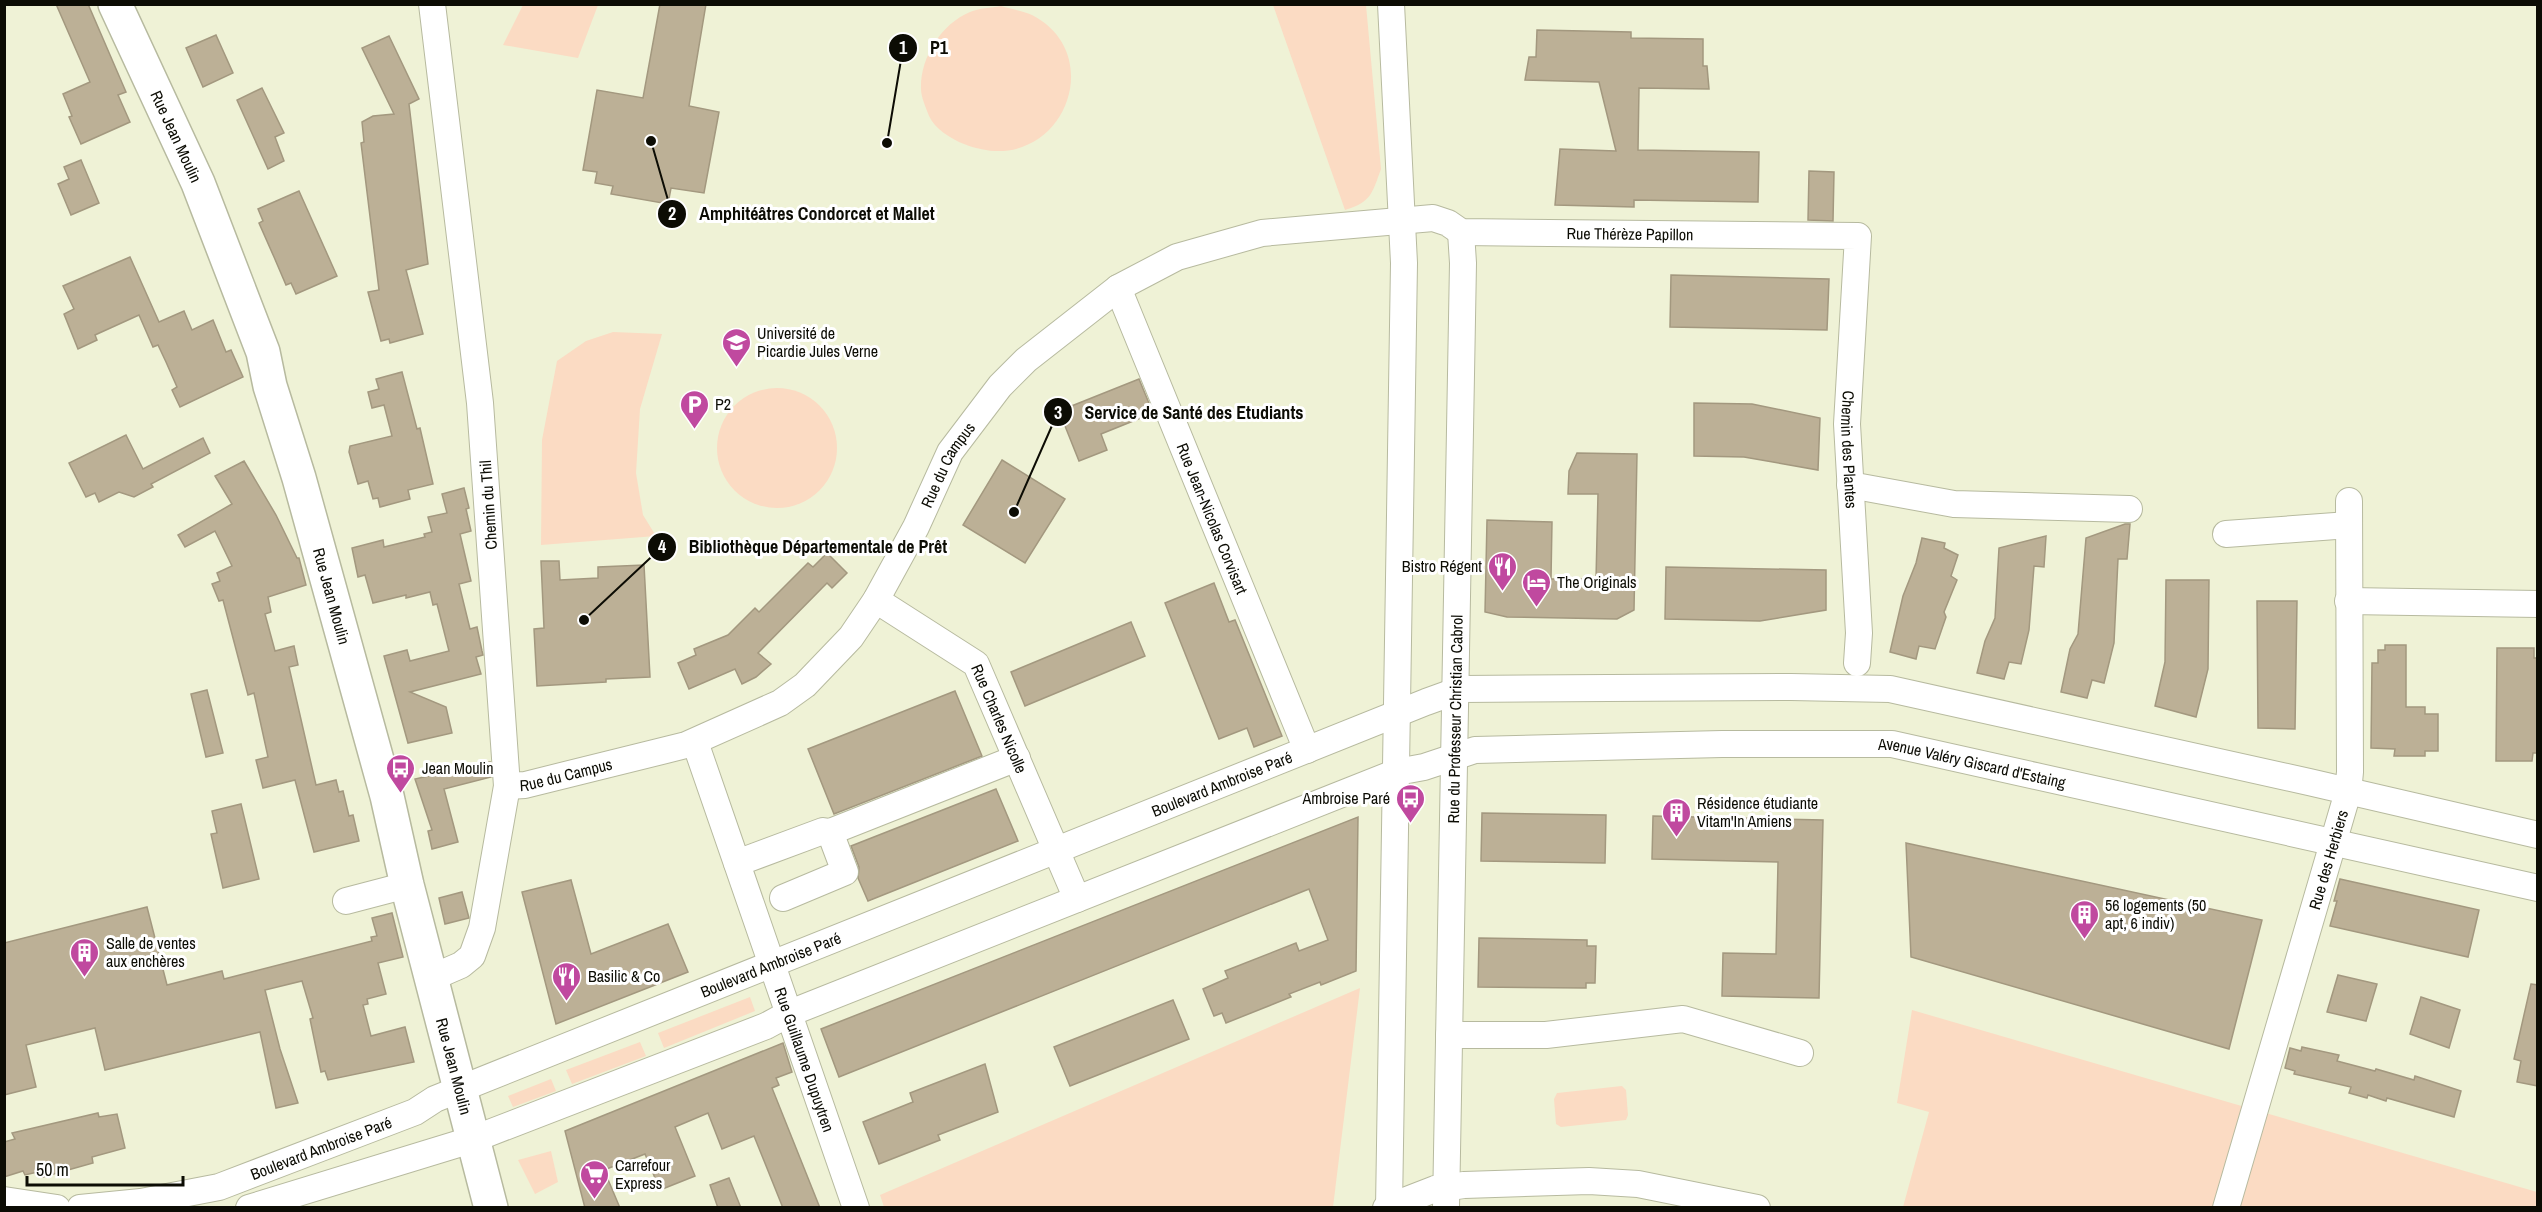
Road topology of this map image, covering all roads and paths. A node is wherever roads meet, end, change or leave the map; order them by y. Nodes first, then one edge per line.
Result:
1 (115, 4) edge
2 (432, 4) edge
3 (1390, 4) edge
4 (1404, 220) junction
5 (1461, 232) junction
6 (1858, 236) joint
7 (1118, 288) junction
8 (1850, 484) junction
9 (2129, 509) dead end
10 (2226, 534) dead end
11 (876, 600) junction
12 (2348, 601) junction
13 (2538, 604) edge
14 (1857, 663) dead end
15 (1455, 690) junction
16 (1398, 713) junction
17 (695, 742) junction
18 (1307, 750) junction
19 (1455, 756) junction
20 (1017, 758) junction
21 (1397, 772) junction
22 (507, 786) junction
23 (2348, 792) junction
24 (830, 832) junction
25 (2538, 836) edge
26 (2335, 843) junction
27 (1056, 850) junction
28 (737, 863) junction
29 (407, 885) junction
30 (2538, 888) edge
31 (783, 898) dead end
32 (1077, 899) junction
33 (346, 901) dead end
34 (773, 963) junction
35 (431, 978) junction
36 (790, 1013) junction
37 (1449, 1035) junction
38 (1800, 1053) dead end
39 (459, 1089) junction
40 (471, 1140) junction
41 (1445, 1198) edge
42 (4, 1200) edge
43 (1388, 1207) edge
44 (57, 1208) edge
45 (80, 1208) edge
46 (249, 1208) edge
47 (491, 1208) edge
48 (856, 1208) edge
49 (1757, 1208) edge
50 (2226, 1208) edge

1 - 29 main road, Rue Jean Moulin
2 - 22 street, Chemin du Thil
3 - 4 street
4 - 5 street, Rue Thérèze Papillon
4 - 7 street, Rue du Campus
4 - 16 street
5 - 6 street, Rue Thérèze Papillon
5 - 15 street, Rue du Professeur Christian Cabrol
6 - 8 street, Chemin des Plantes
7 - 11 street, Rue du Campus
7 - 18 street, Rue Jean-Nicolas Corvisart
8 - 9 street
8 - 14 street, Chemin des Plantes
10 - 12 street, Rue des Herbiers
11 - 17 street, Rue du Campus
11 - 20 street, Rue Charles Nicolle
12 - 13 street
12 - 23 street, Rue des Herbiers
15 - 16 street, Boulevard Ambroise Paré
15 - 19 street, Rue du Professeur Christian Cabrol
15 - 23 street
16 - 18 street, Boulevard Ambroise Paré
16 - 21 street
17 - 22 street, Rue du Campus
17 - 28 street, Rue Guillaume Dupuytren
18 - 27 street, Boulevard Ambroise Paré
19 - 21 street, Avenue Valéry Giscard d'Estaing
19 - 26 street, Avenue Valéry Giscard d'Estaing
19 - 37 street, Rue du Professeur Christian Cabrol
20 - 24 street
20 - 27 street, Rue Charles Nicolle
21 - 32 street, Boulevard Ambroise Paré
21 - 43 street
22 - 35 street, Chemin du Thil
23 - 25 street
23 - 26 street, Rue des Herbiers
24 - 28 street
24 - 31 street
26 - 30 street, Avenue Valéry Giscard d'Estaing
26 - 50 street, Rue des Herbiers
27 - 32 street, Rue Charles Nicolle
27 - 34 street, Boulevard Ambroise Paré
28 - 34 street, Rue Guillaume Dupuytren
29 - 33 street
29 - 35 main road, Rue Jean Moulin
32 - 36 street, Boulevard Ambroise Paré
34 - 36 street, Rue Guillaume Dupuytren
34 - 39 street, Boulevard Ambroise Paré
35 - 39 main road, Rue Jean Moulin
36 - 40 street, Boulevard Ambroise Paré
36 - 48 street, Rue Guillaume Dupuytren
37 - 38 street
37 - 41 street, Rue du Professeur Christian Cabrol
39 - 40 main road, Rue Jean Moulin
39 - 45 street, Boulevard Ambroise Paré
40 - 46 street, Boulevard Ambroise Paré
40 - 47 main road, Rue Jean Moulin
41 - 43 street
41 - 49 street
42 - 44 street

